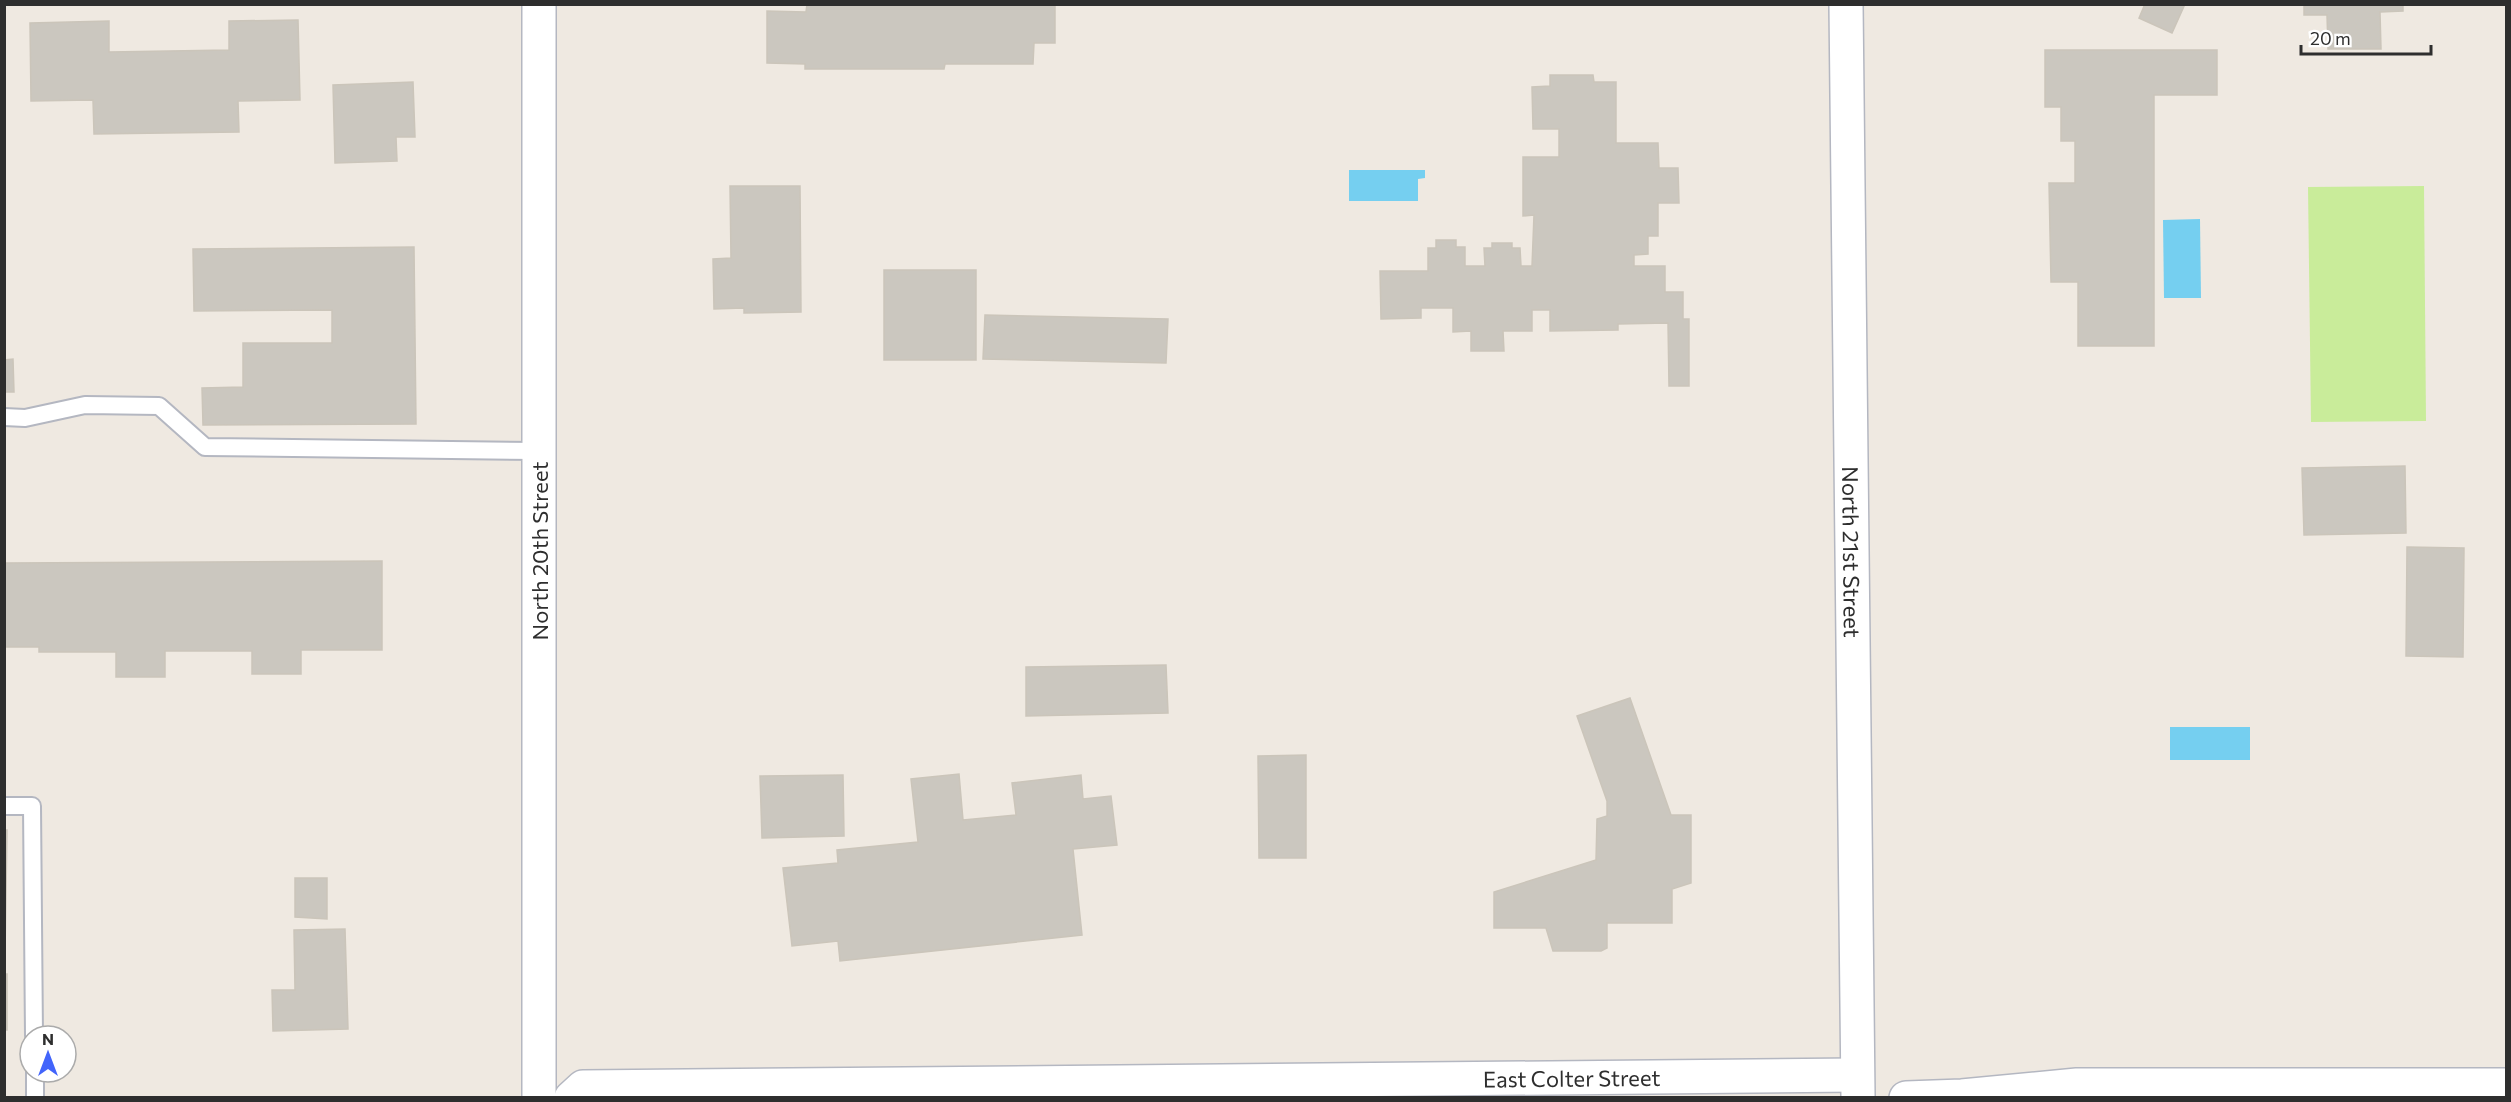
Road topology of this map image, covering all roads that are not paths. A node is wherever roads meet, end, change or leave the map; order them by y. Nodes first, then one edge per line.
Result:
1 (539, 4) edge
2 (1846, 4) edge
3 (4, 417) edge
4 (539, 451) junction
5 (4, 807) edge
6 (34, 1024) edge
7 (2506, 1085) edge
8 (1857, 1086) edge
9 (539, 1098) edge
10 (571, 1098) edge
11 (1906, 1098) edge

1 - 4 street, North 20th Street
2 - 8 street, North 21st Street
3 - 4 lane
4 - 9 street, North 20th Street
5 - 6 lane
7 - 11 street
8 - 10 street, East Colter Street

